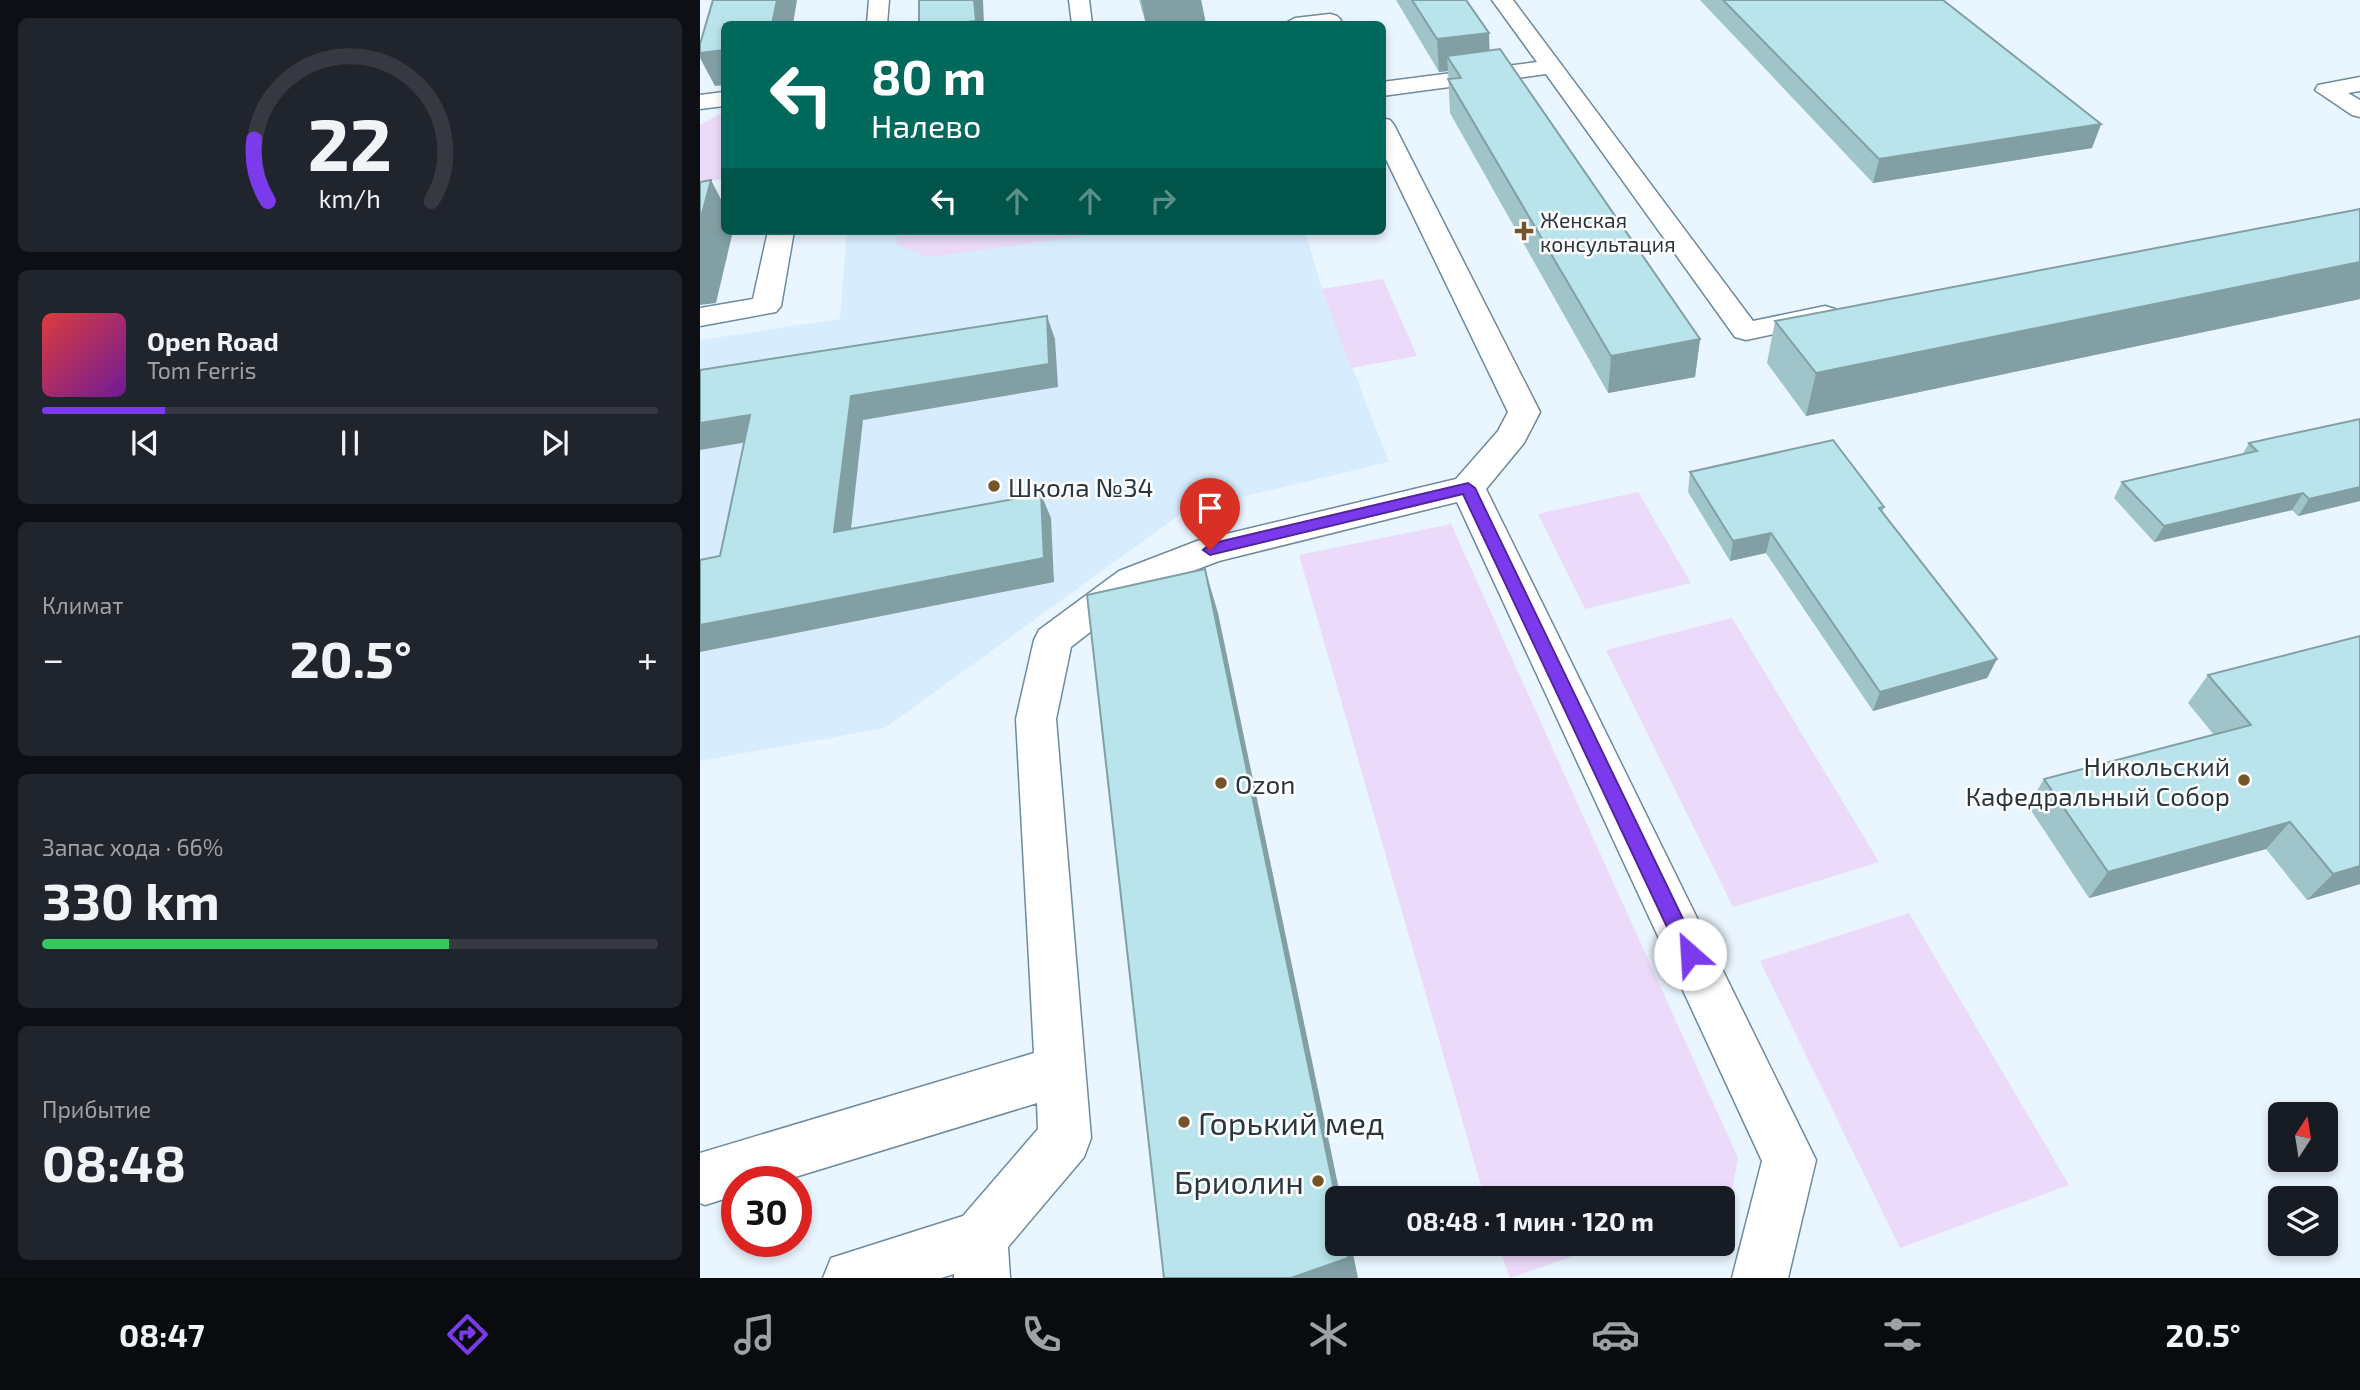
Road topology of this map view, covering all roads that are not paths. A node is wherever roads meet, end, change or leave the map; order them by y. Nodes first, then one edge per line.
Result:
1 (879, 0) edge
2 (1079, 0) edge
3 (1321, 0) edge
4 (1502, 0) edge
5 (877, 21) edge
6 (1082, 21) edge
7 (1331, 21) edge
8 (1552, 66) junction
9 (2360, 84) edge
10 (1386, 88) edge
11 (721, 99) edge
12 (700, 102) edge
13 (2360, 110) edge
14 (1386, 133) edge
15 (780, 235) edge
16 (1855, 309) edge
17 (700, 317) edge
18 (1468, 488) junction
19 (1060, 1072) junction
20 (705, 1178) dead end
21 (981, 1258) edge
22 (851, 1278) edge
23 (1760, 1278) edge

1 - 5 street
2 - 6 street
3 - 7 street
4 - 8 street
8 - 10 street
8 - 16 street
9 - 13 street
11 - 12 street
14 - 18 street
15 - 17 street
18 - 19 street
18 - 23 street
19 - 20 street
19 - 21 street
21 - 22 street

